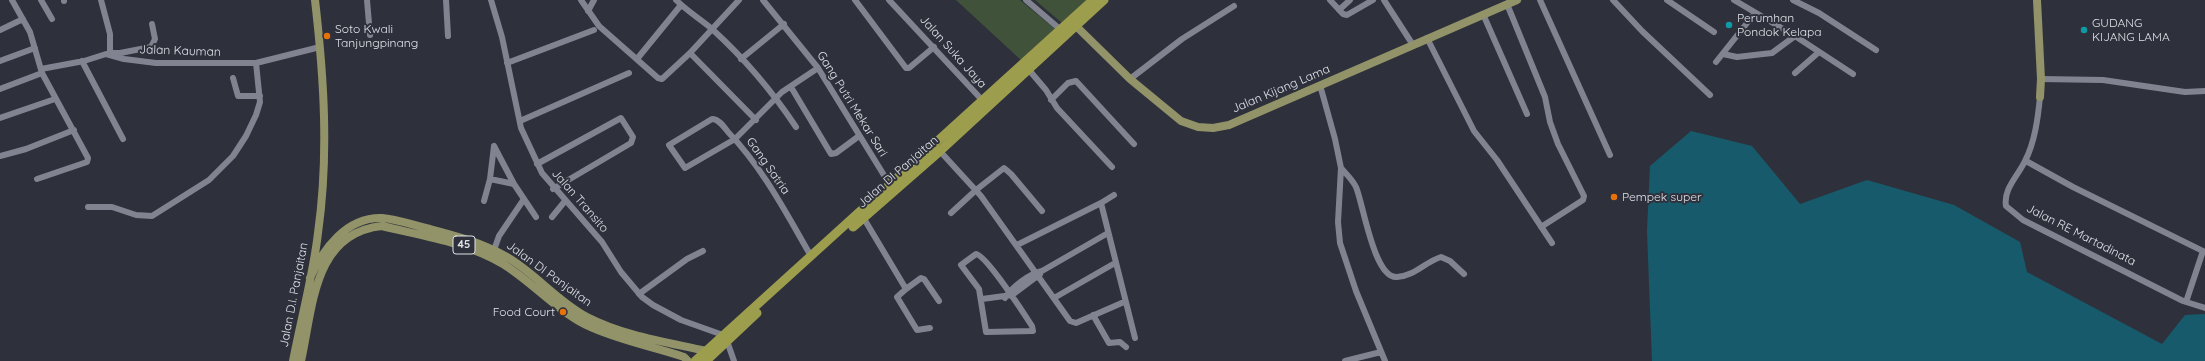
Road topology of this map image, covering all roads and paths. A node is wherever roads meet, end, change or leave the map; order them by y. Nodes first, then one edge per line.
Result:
1 (12, 0) edge
2 (42, 0) edge
3 (102, 0) edge
4 (315, 0) edge
5 (368, 0) edge
6 (446, 0) edge
7 (491, 0) edge
8 (581, 0) edge
9 (594, 0) edge
10 (676, 0) edge
11 (739, 0) edge
12 (762, 0) edge
13 (855, 0) edge
14 (889, 0) edge
15 (1026, 0) edge
16 (1093, 0) edge
17 (1104, 0) edge
18 (1330, 0) edge
19 (1350, 0) edge
20 (1373, 0) edge
21 (1385, 0) edge
22 (1517, 0) edge
23 (1540, 0) edge
24 (1613, 0) edge
25 (1667, 0) edge
26 (1734, 0) edge
27 (1793, 0) edge
28 (2037, 0) edge
29 (1501, 4) edge
30 (681, 5) junction
31 (1234, 6) dead end
32 (1339, 10) junction
33 (588, 11) junction
34 (1755, 13) junction
35 (1483, 14) junction
36 (23, 19) junction
37 (52, 19) dead end
38 (152, 24) dead end
39 (784, 24) junction
40 (1076, 26) junction
41 (0, 30) edge
42 (594, 30) dead end
43 (712, 30) junction
44 (1061, 30) junction
45 (1714, 32) dead end
46 (370, 35) dead end
47 (448, 36) dead end
48 (1795, 36) junction
49 (1427, 38) junction
50 (1413, 45) junction
51 (320, 47) junction
52 (934, 47) junction
53 (34, 48) junction
54 (1876, 50) dead end
55 (1819, 52) junction
56 (690, 53) junction
57 (110, 54) junction
58 (1723, 54) junction
59 (637, 59) junction
60 (741, 59) junction
61 (0, 61) edge
62 (82, 61) junction
63 (1716, 62) dead end
64 (256, 63) junction
65 (507, 63) junction
66 (818, 68) junction
67 (1029, 70) junction
68 (41, 71) junction
69 (629, 73) dead end
70 (1795, 73) dead end
71 (1854, 74) dead end
72 (233, 78) dead end
73 (1130, 79) junction
74 (2041, 80) junction
75 (1320, 85) junction
76 (791, 87) junction
77 (0, 89) edge
78 (2205, 91) edge
79 (1710, 95) dead end
80 (260, 96) junction
81 (2040, 97) joint
82 (777, 98) junction
83 (55, 99) junction
84 (1052, 100) junction
85 (983, 101) junction
86 (1527, 114) dead end
87 (0, 118) edge
88 (756, 120) junction
89 (520, 121) junction
90 (796, 127) dead end
91 (74, 130) junction
92 (859, 136) junction
93 (123, 138) dead end
94 (735, 139) junction
95 (1134, 144) dead end
96 (938, 148) junction
97 (0, 156) edge
98 (1610, 156) dead end
99 (2026, 161) junction
100 (537, 164) junction
101 (916, 167) junction
102 (1112, 167) dead end
103 (1341, 168) junction
104 (37, 179) dead end
105 (490, 179) junction
106 (514, 184) junction
107 (890, 185) junction
108 (554, 189) junction
109 (976, 190) junction
110 (1114, 195) dead end
111 (524, 199) junction
112 (484, 201) dead end
113 (565, 201) junction
114 (1101, 203) junction
115 (88, 207) dead end
116 (1042, 211) dead end
117 (951, 213) dead end
118 (536, 217) dead end
119 (552, 217) dead end
120 (863, 218) junction
121 (1541, 227) junction
122 (318, 233) junction
123 (1108, 233) junction
124 (335, 239) junction
125 (1552, 243) dead end
126 (1017, 245) junction
127 (494, 250) junction
128 (703, 251) dead end
129 (2204, 252) edge
130 (811, 256) junction
131 (1115, 263) junction
132 (1039, 273) junction
133 (1464, 274) dead end
134 (310, 278) junction
135 (906, 289) junction
136 (1011, 293) junction
137 (639, 294) junction
138 (1054, 298) junction
139 (982, 299) junction
140 (939, 301) dead end
141 (1124, 302) junction
142 (2186, 302) junction
143 (566, 308) junction
144 (2205, 308) edge
145 (1093, 314) junction
146 (930, 328) dead end
147 (724, 335) junction
148 (1135, 338) dead end
149 (1126, 347) dead end
150 (706, 351) junction
151 (1381, 352) junction
152 (700, 360) edge
153 (293, 361) edge
154 (301, 361) edge
155 (688, 361) edge
156 (734, 361) edge
157 (1345, 361) edge
158 (1385, 361) edge

1 - 36 street
2 - 37 street
3 - 57 street
4 - 51 main road, 45
5 - 46 street
6 - 47 street
7 - 65 street, Jalan Transito
8 - 33 street
9 - 33 street
10 - 30 street
11 - 43 street
12 - 39 street, Gang Putri Mekar Sari
13 - 52 street
14 - 52 street, Jalan Suka Jaya
15 - 44 street
16 - 44 highway, Jalan DI Panjaitan
17 - 40 highway, Jalan DI Panjaitan
18 - 32 street
19 - 32 street
20 - 32 street
21 - 50 street
22 - 29 main road, Jalan Kijang Lama
23 - 98 street
24 - 79 street
25 - 45 street
26 - 34 street
27 - 54 street
28 - 74 main road, Jalan RE Martadinata
29 - 35 main road, Jalan Kijang Lama
29 - 121 street
30 - 43 street
30 - 59 street
31 - 73 street
33 - 59 street
34 - 48 street
34 - 58 street
35 - 49 main road, Jalan Kijang Lama
35 - 86 street
36 - 41 street
36 - 53 street
38 - 57 street
39 - 60 street
39 - 66 street, Gang Putri Mekar Sari
40 - 67 highway, Jalan DI Panjaitan
40 - 73 main road, Jalan Kijang Lama
42 - 65 street
43 - 56 street
43 - 60 street
44 - 85 highway, Jalan DI Panjaitan
48 - 55 street
48 - 58 street
49 - 50 main road, Jalan Kijang Lama
49 - 121 street
50 - 75 main road, Jalan Kijang Lama
51 - 64 street, Jalan Kauman
51 - 122 main road, 45
52 - 85 street, Jalan Suka Jaya
53 - 61 street
53 - 68 street
55 - 70 street
55 - 71 street
56 - 59 street
56 - 88 street
57 - 62 street, Jalan Kauman
57 - 64 street, Jalan Kauman
58 - 63 street
60 - 82 street
62 - 68 street, Jalan Kauman
62 - 93 street
64 - 80 street
65 - 89 street, Jalan Transito
66 - 76 street
66 - 92 street, Gang Putri Mekar Sari
67 - 84 street
67 - 96 highway, Jalan DI Panjaitan
68 - 77 street, Jalan Kauman
68 - 83 street
69 - 89 street
72 - 80 street
73 - 75 main road, Jalan Kijang Lama
74 - 78 street
74 - 81 main road, Jalan RE Martadinata
75 - 103 street
76 - 82 street
76 - 92 street
80 - 115 street
81 - 99 street, Jalan RE Martadinata
82 - 88 street
82 - 90 street
83 - 87 street
83 - 91 street
84 - 95 street
84 - 102 street
85 - 96 highway, Jalan DI Panjaitan
88 - 94 street
89 - 100 street, Jalan Transito
91 - 97 street
91 - 104 street
92 - 107 street, Gang Putri Mekar Sari
94 - 94 street, Gang Satria
94 - 130 street, Gang Satria
96 - 101 highway, Jalan DI Panjaitan
96 - 109 street
99 - 129 street
99 - 142 street, Jalan RE Martadinata
100 - 108 street, Jalan Transito
100 - 108 street
101 - 107 highway, Jalan DI Panjaitan
101 - 120 highway, Jalan DI Panjaitan
103 - 133 street
103 - 151 street
105 - 106 street
105 - 106 street
105 - 112 street
106 - 111 street
107 - 130 highway, Jalan DI Panjaitan
108 - 113 street, Jalan Transito
109 - 116 street
109 - 117 street
109 - 126 street
110 - 114 street
111 - 118 street
111 - 127 street
113 - 119 street
113 - 137 street, Jalan Transito
114 - 123 street
114 - 126 street
120 - 135 street
120 - 147 highway, Jalan DI Panjaitan
121 - 125 street
122 - 124 main road
122 - 134 main road, Jalan D.I. Panjaitan / 45
123 - 131 street
123 - 132 street
124 - 127 main road, Jalan DI Panjaitan / 45
124 - 134 main road, Jalan DI Panjaitan / 45
126 - 132 street
127 - 143 main road, Jalan DI Panjaitan / 45
128 - 137 street
129 - 142 street
130 - 147 highway, Jalan DI Panjaitan
131 - 138 street
131 - 141 street
132 - 136 street
132 - 138 street
134 - 153 main road, Jalan D.I. Panjaitan / 45
135 - 140 street
135 - 146 street
136 - 139 street
136 - 139 street
136 - 139 street
137 - 147 street, Jalan Transito
138 - 145 street
141 - 145 street
141 - 148 street
142 - 144 street
143 - 150 main road, Jalan DI Panjaitan / 45
143 - 154 main road, Jalan D.I. Panjaitan / 45
143 - 155 main road, Jalan D.I. Panjaitan / 45
145 - 149 street
147 - 150 highway, Jalan DI Panjaitan
147 - 152 highway, Jalan DI Panjaitan
147 - 156 street
150 - 152 highway, Jalan DI Panjaitan
151 - 157 street
151 - 158 street

